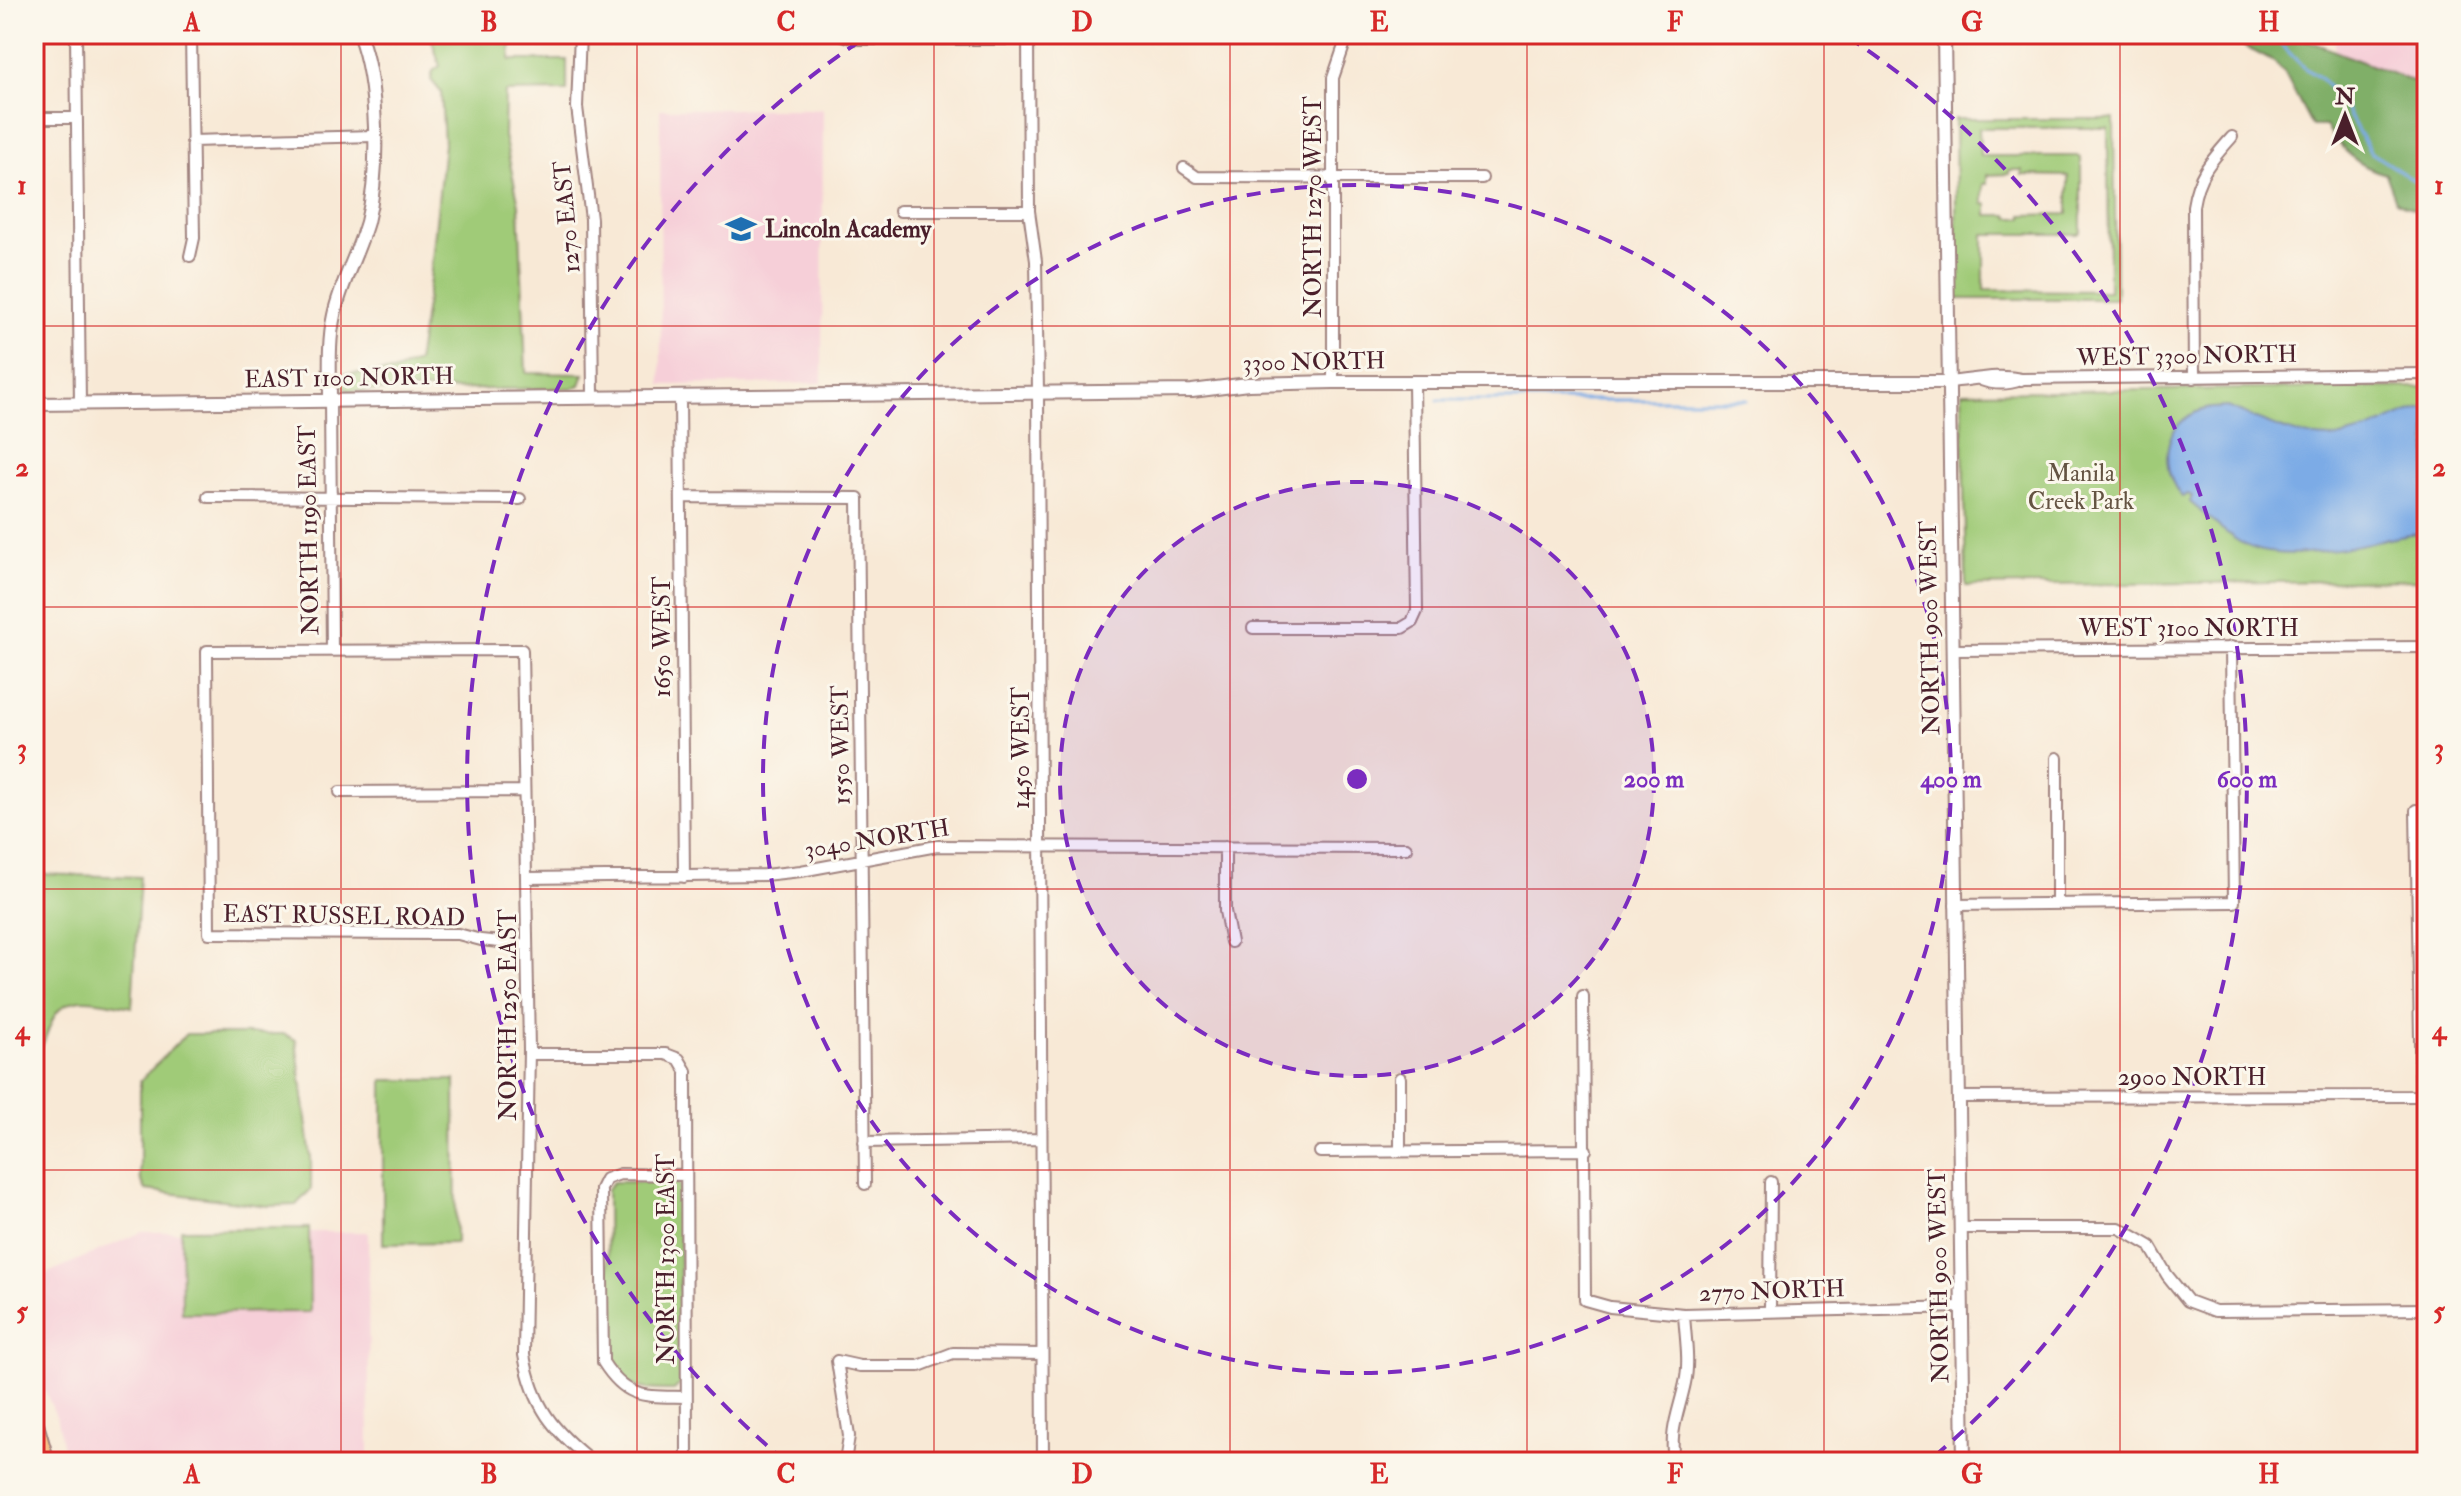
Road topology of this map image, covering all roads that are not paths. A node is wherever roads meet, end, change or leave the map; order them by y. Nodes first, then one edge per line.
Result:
1 (76, 34) edge
2 (191, 34) edge
3 (359, 34) edge
4 (580, 34) edge
5 (840, 34) edge
6 (1348, 34) edge
7 (1944, 34) edge
8 (1028, 37) edge
9 (34, 118) edge
10 (77, 118) junction
11 (374, 136) junction
12 (2232, 137) dead end
13 (192, 141) junction
14 (1184, 168) dead end
15 (1332, 177) junction
16 (1482, 178) dead end
17 (900, 211) dead end
18 (1029, 211) junction
19 (190, 256) dead end
20 (2427, 374) edge
21 (2194, 378) junction
22 (1333, 382) junction
23 (1949, 382) junction
24 (1414, 383) junction
25 (1038, 391) junction
26 (593, 396) junction
27 (680, 396) junction
28 (330, 400) junction
29 (80, 403) junction
30 (34, 404) edge
31 (208, 497) dead end
32 (681, 497) junction
33 (331, 498) junction
34 (520, 499) dead end
35 (1253, 628) dead end
36 (2231, 647) junction
37 (2427, 647) edge
38 (1952, 650) junction
39 (332, 651) junction
40 (2057, 758) dead end
41 (524, 791) junction
42 (340, 792) dead end
43 (2416, 810) dead end
44 (1042, 845) junction
45 (1225, 847) junction
46 (1406, 848) dead end
47 (863, 860) junction
48 (684, 877) junction
49 (527, 878) junction
50 (2057, 902) junction
51 (1955, 905) junction
52 (1231, 942) dead end
53 (527, 945) junction
54 (1583, 996) dead end
55 (529, 1054) junction
56 (1400, 1078) dead end
57 (2424, 1096) edge
58 (1958, 1097) junction
59 (1041, 1139) junction
60 (864, 1142) junction
61 (1400, 1150) junction
62 (1586, 1150) junction
63 (1320, 1152) dead end
64 (686, 1175) junction
65 (1771, 1182) dead end
66 (865, 1184) dead end
67 (1960, 1228) junction
68 (1961, 1307) junction
69 (2427, 1309) edge
70 (1770, 1310) junction
71 (1684, 1314) junction
72 (1042, 1354) junction
73 (686, 1397) junction
74 (34, 1421) edge
75 (46, 1462) edge
76 (593, 1462) edge
77 (687, 1462) edge
78 (845, 1462) edge
79 (1043, 1462) edge
80 (1674, 1462) edge
81 (1964, 1462) edge

1 - 10 street
2 - 13 street
3 - 11 street, NORTH 1190 EAST
4 - 26 street, 1270 EAST
5 - 8 street
6 - 15 street, NORTH 1270 WEST
7 - 23 street, NORTH 900 WEST
8 - 18 street, 1450 WEST
9 - 10 street
10 - 29 street
11 - 13 street
11 - 28 street, NORTH 1190 EAST
12 - 21 street
13 - 19 street
14 - 15 street
15 - 16 street
15 - 22 street, NORTH 1270 WEST
17 - 18 street
18 - 25 street, 1450 WEST
20 - 21 street, WEST 3300 NORTH
21 - 23 street, WEST 3300 NORTH
22 - 24 street, 3300 NORTH
22 - 25 street, 3300 NORTH
23 - 24 street, 3300 NORTH
23 - 38 street, NORTH 900 WEST
24 - 35 street
25 - 27 street, 3300 NORTH
25 - 44 street, 1450 WEST
26 - 27 street, EAST 1100 NORTH
26 - 28 street, EAST 1100 NORTH
27 - 32 street, 1650 WEST
28 - 29 street, EAST 1100 NORTH
28 - 33 street, NORTH 1190 EAST
29 - 30 street, EAST 1100 NORTH
31 - 33 street
32 - 47 street, 1550 WEST
32 - 48 street, 1650 WEST
33 - 34 street
33 - 39 street, NORTH 1190 EAST
36 - 37 street, WEST 3100 NORTH
36 - 38 street, WEST 3100 NORTH
36 - 50 street
38 - 51 street, NORTH 900 WEST
39 - 41 street, NORTH 1250 EAST
39 - 53 street, EAST RUSSEL ROAD
40 - 50 street
41 - 42 street
41 - 49 street, NORTH 1250 EAST
43 - 57 street
44 - 45 street, 3040 NORTH
44 - 47 street, 3040 NORTH
44 - 59 street, 1450 WEST
45 - 46 street, 3040 NORTH
45 - 52 street
47 - 48 street, 3040 NORTH
47 - 60 street, 1550 WEST
48 - 49 street, 3040 NORTH
49 - 53 street, NORTH 1250 EAST
50 - 51 street
51 - 58 street, NORTH 900 WEST
53 - 55 street, NORTH 1250 EAST
54 - 62 street
55 - 64 street, NORTH 1300 EAST
55 - 76 street, NORTH 1250 EAST
56 - 61 street
57 - 58 street, 2900 NORTH
58 - 67 street, NORTH 900 WEST
59 - 60 street
59 - 72 street, 1450 WEST
60 - 66 street, 1550 WEST
61 - 62 street
61 - 63 street
62 - 71 street, 2770 NORTH
64 - 73 street, NORTH 1300 EAST
64 - 73 street
65 - 70 street
67 - 68 street, NORTH 900 WEST
67 - 69 street
68 - 70 street, 2770 NORTH
68 - 81 street, NORTH 900 WEST
70 - 71 street, 2770 NORTH
71 - 80 street
72 - 78 street
72 - 79 street, 1450 WEST
73 - 77 street, NORTH 1300 EAST
74 - 75 main road

